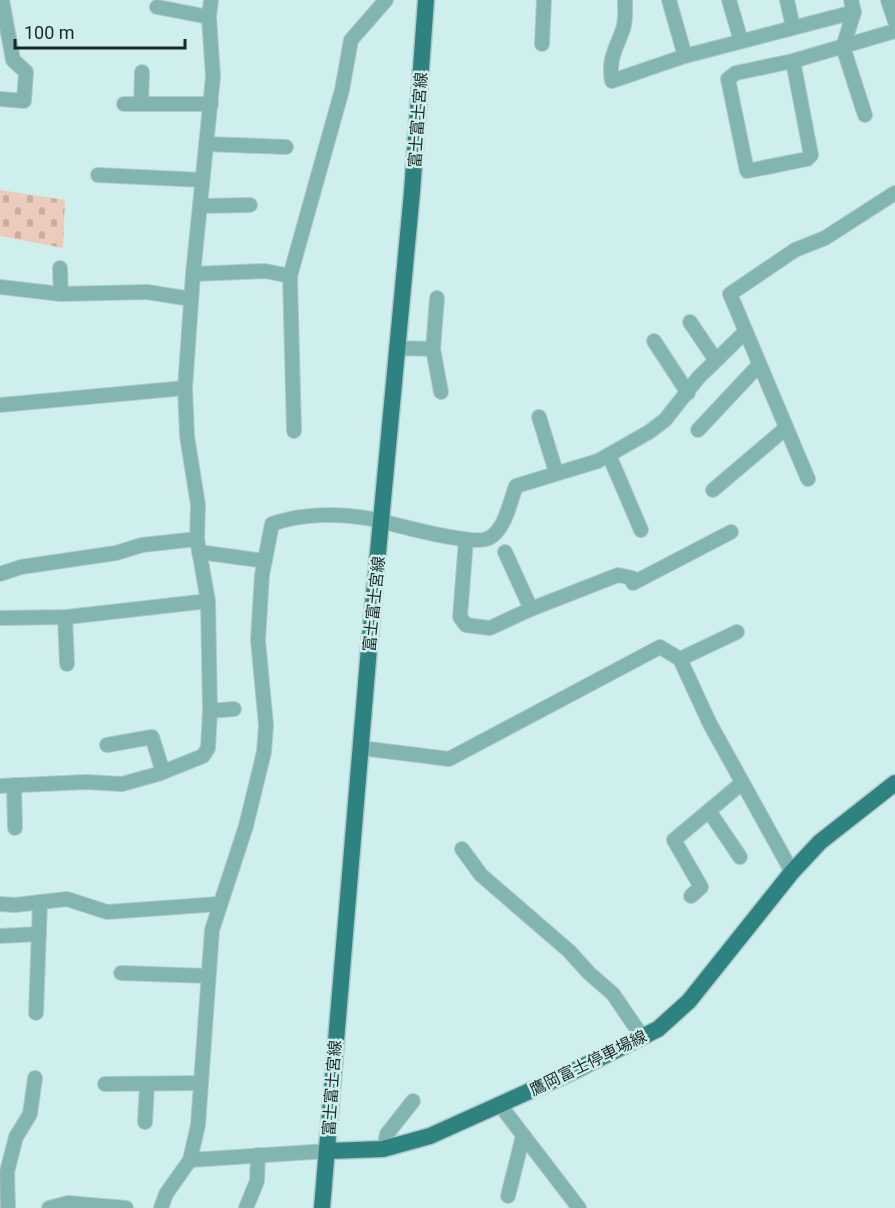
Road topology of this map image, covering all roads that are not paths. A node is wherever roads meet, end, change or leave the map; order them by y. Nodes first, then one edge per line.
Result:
1 (2, 0) edge
2 (211, 0) edge
3 (386, 0) edge
4 (426, 0) edge
5 (544, 0) edge
6 (625, 0) edge
7 (669, 0) edge
8 (729, 0) edge
9 (787, 0) edge
10 (888, 0) edge
11 (852, 6) edge
12 (158, 7) dead end
13 (209, 17) junction
14 (895, 21) edge
15 (2, 26) edge
16 (793, 27) junction
17 (895, 32) edge
18 (741, 40) junction
19 (542, 44) dead end
20 (843, 47) junction
21 (685, 56) junction
22 (793, 61) junction
23 (142, 72) dead end
24 (0, 99) edge
25 (124, 104) dead end
26 (141, 104) junction
27 (211, 104) junction
28 (865, 115) dead end
29 (206, 144) junction
30 (286, 147) dead end
31 (98, 175) dead end
32 (202, 180) junction
33 (895, 193) edge
34 (250, 205) dead end
35 (200, 206) junction
36 (60, 268) dead end
37 (193, 274) junction
38 (290, 276) junction
39 (0, 287) edge
40 (61, 294) junction
41 (436, 298) dead end
42 (191, 299) junction
43 (690, 322) dead end
44 (744, 333) junction
45 (654, 341) dead end
46 (396, 348) junction
47 (433, 349) junction
48 (715, 359) junction
49 (759, 365) junction
50 (185, 388) junction
51 (441, 392) dead end
52 (688, 393) junction
53 (0, 405) edge
54 (538, 417) dead end
55 (786, 428) junction
56 (698, 430) dead end
57 (294, 431) dead end
58 (609, 455) junction
59 (556, 472) junction
60 (808, 479) dead end
61 (713, 490) dead end
62 (382, 522) junction
63 (640, 530) dead end
64 (731, 532) dead end
65 (466, 540) junction
66 (198, 546) junction
67 (506, 552) dead end
68 (265, 561) junction
69 (0, 573) edge
70 (208, 601) junction
71 (531, 609) junction
72 (65, 617) junction
73 (0, 618) edge
74 (737, 632) dead end
75 (680, 659) junction
76 (67, 664) dead end
77 (234, 709) dead end
78 (210, 711) junction
79 (107, 745) dead end
80 (361, 748) junction
81 (163, 772) junction
82 (742, 783) junction
83 (895, 783) edge
84 (7, 785) edge
85 (709, 811) junction
86 (15, 828) dead end
87 (462, 849) dead end
88 (740, 857) dead end
89 (792, 872) junction
90 (691, 896) dead end
91 (40, 902) junction
92 (0, 903) edge
93 (219, 904) junction
94 (39, 934) junction
95 (0, 936) edge
96 (121, 973) dead end
97 (208, 976) junction
98 (36, 1013) dead end
99 (643, 1038) junction
100 (35, 1078) dead end
101 (201, 1083) junction
102 (105, 1084) dead end
103 (147, 1085) junction
104 (413, 1101) dead end
105 (500, 1105) junction
106 (145, 1122) dead end
107 (523, 1136) junction
108 (384, 1149) junction
109 (328, 1151) junction
110 (258, 1155) junction
111 (190, 1160) junction
112 (508, 1196) dead end
113 (164, 1207) edge
114 (8, 1208) edge
115 (49, 1208) edge
116 (126, 1208) edge
117 (246, 1208) edge
118 (322, 1208) edge
119 (579, 1208) edge

1 - 15 street
2 - 13 street
3 - 38 street
4 - 46 main road, 富士富士宮線
5 - 19 street
6 - 21 street
7 - 21 street
8 - 18 street
9 - 16 street
10 - 14 street
11 - 16 street
11 - 20 street
12 - 13 street
13 - 27 street
15 - 24 street
16 - 18 street
17 - 20 street
18 - 21 street
20 - 22 street
20 - 28 street
22 - 22 street
23 - 26 street
25 - 26 street
26 - 27 street
27 - 29 street
29 - 30 street
29 - 32 street
31 - 32 street
32 - 35 street
33 - 44 street
34 - 35 street
35 - 37 street
36 - 40 street
37 - 38 street
37 - 42 street
38 - 57 street
39 - 40 street
40 - 42 street
41 - 47 street
42 - 50 street
43 - 48 street
44 - 48 street
44 - 49 street
45 - 52 street
46 - 47 street
46 - 62 main road, 富士富士宮線
47 - 51 street
48 - 52 street
49 - 55 street
49 - 56 street
50 - 53 street
50 - 66 street
52 - 58 street
54 - 59 street
55 - 60 street
55 - 61 street
58 - 59 street
58 - 63 street
59 - 65 street
62 - 65 street
62 - 68 street
62 - 80 main road, 富士富士宮線
64 - 71 street
65 - 71 street
66 - 68 street
66 - 69 street
66 - 70 street
67 - 71 street
68 - 93 street
70 - 72 street
70 - 78 street
72 - 73 street
72 - 76 street
74 - 75 street
75 - 80 street
75 - 82 street
77 - 78 street
78 - 81 street
79 - 81 street
80 - 109 main road, 富士富士宮線
81 - 84 street
82 - 85 street
82 - 89 street
83 - 89 main road, 鷹岡富士停車場線
84 - 86 street
85 - 88 street
85 - 90 street
87 - 99 street
89 - 99 main road, 鷹岡富士停車場線
91 - 92 street
91 - 93 street
91 - 94 street
93 - 97 street
94 - 95 street
94 - 98 street
96 - 97 street
97 - 101 street
99 - 105 main road, 鷹岡富士停車場線
100 - 114 street
101 - 103 street
101 - 111 street
102 - 103 street
103 - 106 street
104 - 108 street
105 - 107 street
105 - 108 main road, 鷹岡富士停車場線
107 - 112 street
107 - 119 street
108 - 109 main road, 鷹岡富士停車場線
109 - 110 street
109 - 118 main road, 富士富士宮線
110 - 111 street
110 - 117 street
111 - 113 street
115 - 116 street

